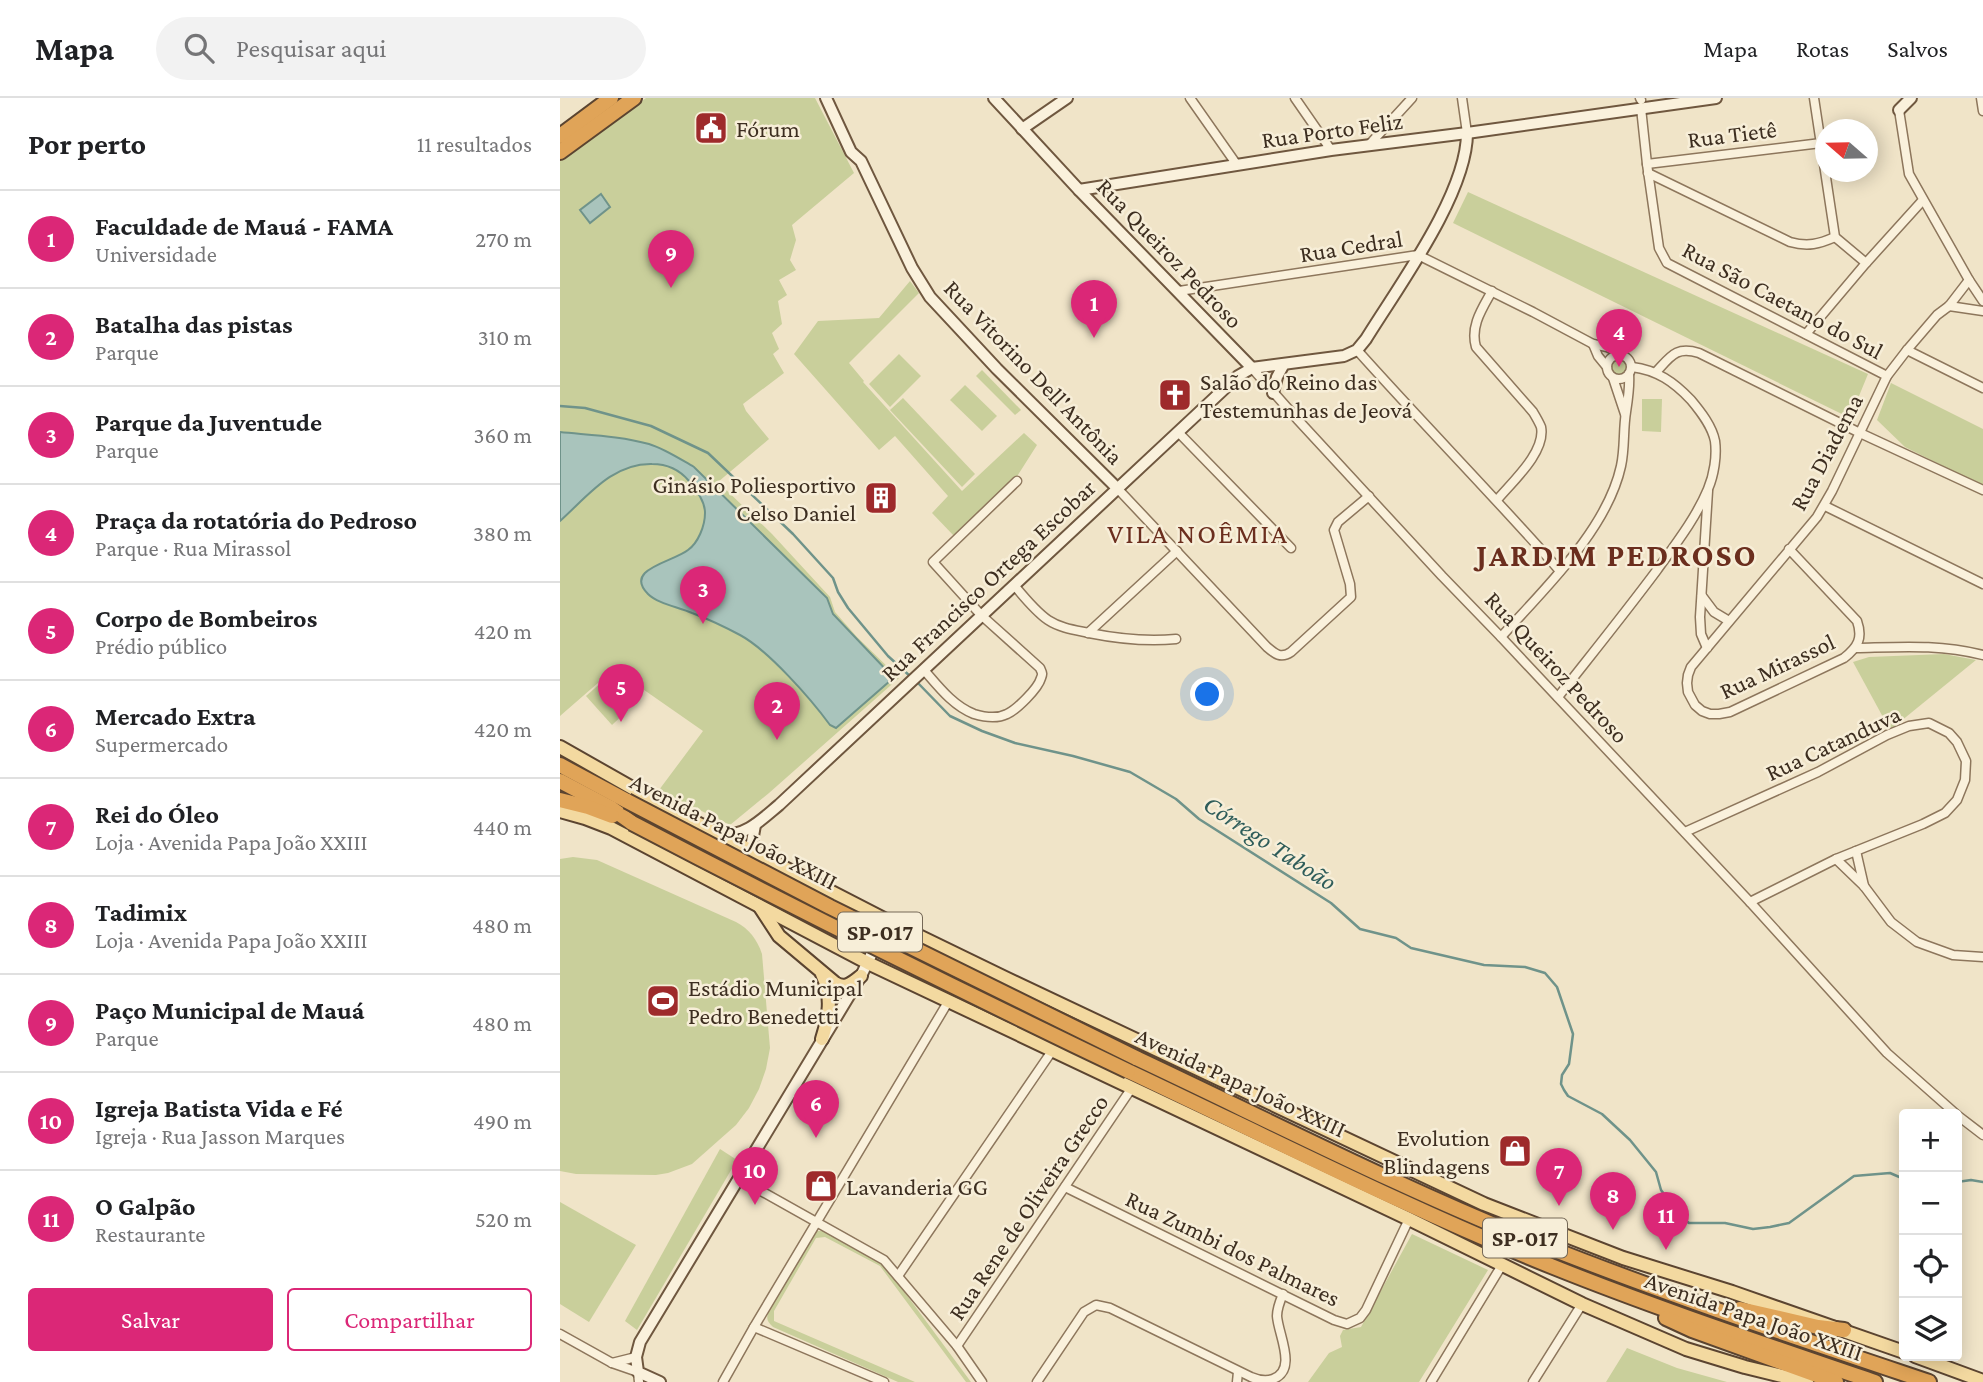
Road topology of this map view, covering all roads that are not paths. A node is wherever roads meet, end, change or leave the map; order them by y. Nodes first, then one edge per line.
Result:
1 (611, 98) edge
2 (634, 98) edge
3 (826, 98) edge
4 (994, 98) edge
5 (1067, 98) edge
6 (1190, 98) edge
7 (1295, 98) edge
8 (1412, 98) edge
9 (1462, 98) edge
10 (1709, 98) edge
11 (1716, 98) edge
12 (1814, 98) edge
13 (1911, 98) edge
14 (1981, 98) edge
15 (1641, 101) edge
16 (1898, 104) edge
17 (1983, 111) edge
18 (1817, 119) edge
19 (1022, 129) junction
20 (1467, 133) junction
21 (560, 136) edge
22 (1815, 143) edge
23 (1370, 145) junction
24 (1331, 150) junction
25 (560, 152) edge
26 (1647, 164) junction
27 (1237, 165) junction
28 (1648, 173) junction
29 (1827, 182) edge
30 (1079, 190) junction
31 (1923, 201) junction
32 (1835, 237) junction
33 (1418, 255) junction
34 (1866, 263) junction
35 (1969, 280) junction
36 (1179, 291) junction
37 (1492, 291) junction
38 (1983, 300) edge
39 (1949, 306) junction
40 (1983, 311) edge
41 (1806, 334) junction
42 (1593, 344) junction
43 (1357, 350) junction
44 (1908, 350) junction
45 (1622, 354) junction
46 (1284, 364) junction
47 (1607, 367) junction
48 (1252, 368) junction
49 (1631, 370) junction
50 (1656, 372) junction
51 (1887, 376) junction
52 (1613, 377) junction
53 (1983, 388) edge
54 (1273, 393) junction
55 (1625, 414) junction
56 (1178, 432) junction
57 (1860, 433) junction
58 (1017, 481) dead end
59 (1117, 488) junction
60 (1708, 488) junction
61 (1983, 490) edge
62 (1370, 496) junction
63 (1497, 500) junction
64 (1825, 506) junction
65 (1291, 548) dead end
66 (1789, 550) junction
67 (1177, 551) junction
68 (1560, 572) junction
69 (1983, 584) edge
70 (1014, 585) junction
71 (1702, 596) junction
72 (981, 615) junction
73 (1729, 621) junction
74 (1088, 633) junction
75 (1501, 636) junction
76 (1175, 639) dead end
77 (1707, 648) junction
78 (1856, 648) junction
79 (1983, 655) edge
80 (921, 673) junction
81 (1558, 697) junction
82 (560, 747) edge
83 (560, 765) edge
84 (560, 781) edge
85 (560, 800) edge
86 (560, 811) edge
87 (632, 823) junction
88 (755, 825) junction
89 (1685, 832) junction
90 (719, 834) junction
91 (1856, 851) junction
92 (759, 855) junction
93 (1836, 859) junction
94 (1864, 886) junction
95 (1750, 902) junction
96 (760, 906) junction
97 (888, 921) junction
98 (1983, 957) edge
99 (868, 963) junction
100 (820, 971) junction
101 (861, 976) junction
102 (948, 1002) junction
103 (822, 1039) junction
104 (1052, 1051) junction
105 (1132, 1064) junction
106 (1131, 1089) junction
107 (1950, 1109) edge
108 (1962, 1119) edge
109 (1983, 1135) edge
110 (738, 1178) junction
111 (1065, 1187) junction
112 (1409, 1219) junction
113 (817, 1221) junction
114 (1502, 1265) junction
115 (898, 1276) junction
116 (1653, 1287) junction
117 (1283, 1294) junction
118 (1646, 1303) junction
119 (1582, 1304) junction
120 (754, 1327) junction
121 (1844, 1330) junction
122 (560, 1334) edge
123 (957, 1346) junction
124 (1899, 1350) edge
125 (636, 1357) junction
126 (1928, 1361) edge
127 (612, 1363) junction
128 (1238, 1371) junction
129 (638, 1377) edge
130 (1249, 1379) edge
131 (1983, 1381) edge
132 (660, 1382) edge
133 (723, 1382) edge
134 (884, 1382) edge
135 (982, 1382) edge
136 (1037, 1382) edge
137 (1237, 1382) edge
138 (1431, 1382) edge
139 (1533, 1382) edge
140 (1807, 1382) edge
141 (1836, 1382) edge
142 (1875, 1382) edge
143 (1929, 1382) edge

1 - 21 highway
2 - 25 highway
3 - 59 main road, Rua Vitorino Dell'Antônia
4 - 19 main road, Rua Queiroz Pedroso
5 - 19 main road
6 - 27 street
7 - 24 street
8 - 23 street
9 - 20 street
10 - 11 main road, Rua Porto Feliz
10 - 15 main road, Rua Porto Feliz
12 - 18 street
13 - 16 main road
14 - 17 street
15 - 20 main road, Rua Porto Feliz
15 - 26 street
16 - 31 street
19 - 30 main road, Rua Queiroz Pedroso
20 - 23 main road, Rua Porto Feliz
20 - 33 main road
22 - 26 street, Rua Tietê
23 - 24 main road, Rua Porto Feliz
24 - 27 main road, Rua Porto Feliz
26 - 28 street
27 - 30 main road, Rua Porto Feliz
28 - 32 street
28 - 41 street, Rua São Caetano do Sul
29 - 32 street
30 - 36 main road, Rua Queiroz Pedroso
31 - 34 street
31 - 35 street
32 - 34 street
33 - 36 street, Rua Cedral
33 - 37 street, Rua Cedral
33 - 43 main road
34 - 41 street
35 - 38 street
35 - 39 street, Rua Diadema
36 - 48 main road, Rua Queiroz Pedroso
37 - 42 street, Rua Cedral
37 - 63 street
39 - 40 street
39 - 44 street, Rua Diadema
41 - 51 street, Rua São Caetano do Sul
42 - 45 street, Rua Cedral
42 - 47 street
43 - 46 main road
43 - 63 street
44 - 51 street, Rua Diadema
44 - 53 street
45 - 47 street
45 - 49 street
46 - 48 main road
46 - 54 main road
47 - 52 street
48 - 54 street, Rua Queiroz Pedroso
48 - 56 main road, Rua Francisco Ortega Escobar
49 - 50 street
49 - 52 street
49 - 55 street
50 - 57 street
50 - 60 street
51 - 57 street, Rua Diadema
52 - 55 street
54 - 62 street, Rua Queiroz Pedroso
55 - 68 street
56 - 59 main road, Rua Francisco Ortega Escobar
56 - 65 street
57 - 61 street
57 - 64 street, Rua Diadema
58 - 72 street
59 - 67 street
59 - 70 main road, Rua Francisco Ortega Escobar
60 - 71 street
60 - 81 street
62 - 67 street
62 - 75 street, Rua Queiroz Pedroso
63 - 68 street
64 - 66 street, Rua Diadema
64 - 69 street
66 - 73 street, Rua Diadema
66 - 78 street, Rua Mirassol
67 - 74 street
68 - 75 street
70 - 72 main road, Rua Francisco Ortega Escobar
70 - 74 street
71 - 73 street
71 - 77 street
72 - 80 main road, Rua Francisco Ortega Escobar
72 - 80 street
73 - 77 street, Rua Diadema
74 - 76 street
75 - 81 street, Rua Queiroz Pedroso
77 - 78 street, Rua Mirassol
78 - 79 street
80 - 88 main road, Rua Francisco Ortega Escobar
81 - 89 street, Rua Queiroz Pedroso
82 - 90 main road, Avenida Papa João XXIII
83 - 105 highway, Avenida Papa João XXIII / SP-017, bridge
84 - 87 highway, Avenida Papa João XXIII / SP-017
85 - 87 highway
86 - 96 main road, Avenida Papa João XXIII
87 - 105 highway, Avenida Papa João XXIII / SP-017, bridge
88 - 90 main road, Rua Francisco Ortega Escobar
88 - 92 main road
89 - 91 street, Rua Catanduva
89 - 95 street, Rua Queiroz Pedroso
90 - 92 main road, Avenida Papa João XXIII
91 - 93 street, Rua Catanduva
91 - 94 street
92 - 97 main road, Avenida Papa João XXIII
93 - 94 street
93 - 95 street, Rua Catanduva
94 - 98 street
95 - 107 street, Rua Queiroz Pedroso
96 - 99 main road, Avenida Papa João XXIII
96 - 100 main road
97 - 99 main road
97 - 121 main road, Avenida Papa João XXIII
99 - 101 main road
99 - 102 main road, Avenida Papa João XXIII
100 - 101 main road
100 - 103 main road
101 - 103 main road
102 - 104 main road, Avenida Papa João XXIII
102 - 113 street
103 - 110 main road
104 - 106 main road, Avenida Papa João XXIII
104 - 115 street
105 - 116 highway, Avenida Papa João XXIII / SP-017
105 - 118 highway, Avenida Papa João XXIII / SP-017
106 - 111 street, Rua Rene de Oliveira Grecco
106 - 112 main road, Avenida Papa João XXIII
108 - 109 street, Rua Queiroz Pedroso
110 - 113 street
110 - 125 main road
111 - 117 street, Rua Zumbi dos Palmares
111 - 123 street, Rua Rene de Oliveira Grecco
112 - 114 main road, Avenida Papa João XXIII
112 - 117 street, Rua Zumbi dos Palmares
113 - 115 street
113 - 120 street
114 - 119 main road, Avenida Papa João XXIII
114 - 138 street
115 - 123 street
116 - 121 highway
116 - 143 highway, Avenida Papa João XXIII / SP-017
117 - 130 street
118 - 141 highway
118 - 142 highway, Avenida Papa João XXIII / SP-017
119 - 139 street
119 - 140 main road, Avenida Papa João XXIII
120 - 133 street
120 - 134 street
121 - 124 main road, Avenida Papa João XXIII
122 - 127 street
123 - 135 street
125 - 127 street
125 - 129 main road
126 - 131 main road
127 - 129 street
128 - 130 street
128 - 136 street
128 - 137 street
129 - 132 main road

